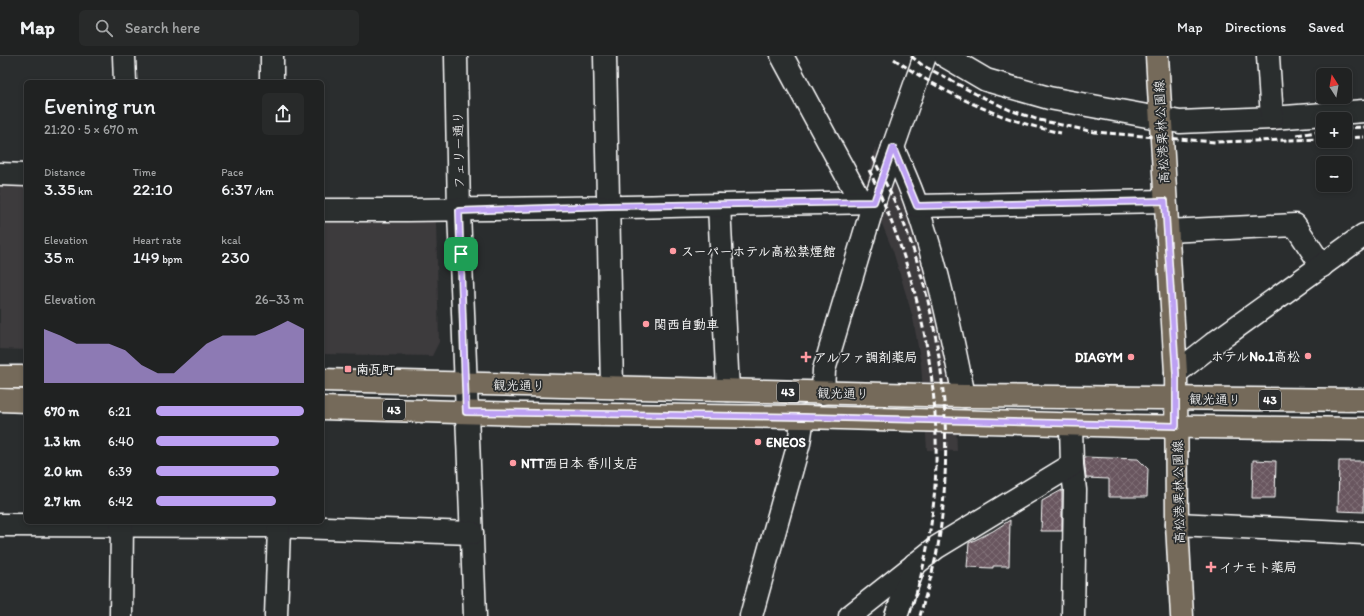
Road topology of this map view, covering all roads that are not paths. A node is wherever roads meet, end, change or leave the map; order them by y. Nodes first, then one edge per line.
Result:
1 (124, 56) edge
2 (272, 56) edge
3 (456, 56) edge
4 (605, 56) edge
5 (782, 56) edge
6 (925, 56) edge
7 (945, 56) edge
8 (1157, 56) edge
9 (1268, 56) edge
10 (125, 80) edge
11 (272, 80) edge
12 (1364, 111) edge
13 (1160, 118) junction
14 (1272, 118) junction
15 (893, 148) junction
16 (0, 174) edge
17 (24, 175) edge
18 (1165, 201) junction
19 (868, 202) junction
20 (719, 204) junction
21 (608, 206) junction
22 (917, 206) junction
23 (324, 210) edge
24 (459, 211) junction
25 (1167, 231) junction
26 (1364, 235) edge
27 (1322, 266) junction
28 (1176, 373) junction
29 (0, 377) edge
30 (24, 377) edge
31 (324, 380) edge
32 (466, 384) junction
33 (612, 387) junction
34 (728, 390) junction
35 (823, 393) junction
36 (964, 396) junction
37 (1176, 398) junction
38 (0, 400) edge
39 (1364, 400) edge
40 (24, 401) edge
41 (324, 408) edge
42 (466, 412) junction
43 (803, 417) junction
44 (1071, 425) junction
45 (1176, 426) junction
46 (1364, 429) edge
47 (1072, 465) junction
48 (122, 524) edge
49 (1177, 524) junction
50 (0, 525) edge
51 (272, 525) edge
52 (1364, 533) edge
53 (472, 534) junction
54 (915, 564) junction
55 (121, 616) edge
56 (276, 616) edge
57 (474, 616) edge
58 (751, 616) edge
59 (850, 616) edge
60 (896, 616) edge
61 (1072, 616) edge
62 (1182, 616) edge

1 - 10 street
2 - 11 street
3 - 24 street, フェリー通り
4 - 21 street
5 - 19 street
6 - 15 street
7 - 13 street
8 - 13 main road, 高松港栗林公園線
9 - 14 street
12 - 14 street
13 - 14 street
13 - 18 main road, 高松港栗林公園線
15 - 19 street
15 - 22 street
16 - 17 street
18 - 22 street
18 - 25 main road, 高松港栗林公園線
19 - 20 street
19 - 35 street
20 - 21 street
20 - 34 street
21 - 24 street
21 - 33 street
22 - 36 street
23 - 24 street
24 - 32 street, フェリー通り
25 - 27 street
25 - 28 main road, 高松港栗林公園線
26 - 27 street
27 - 28 street
28 - 37 main road, 高松港栗林公園線
29 - 30 main road
31 - 32 main road, 観光通り / 43
32 - 33 main road, 観光通り / 43
32 - 42 street, フェリー通り
33 - 34 main road, 観光通り / 43
34 - 35 main road, 観光通り / 43
35 - 36 main road, 観光通り / 43
36 - 37 main road, 観光通り / 43
37 - 39 main road, 観光通り / 43
37 - 45 main road, 高松港栗林公園線
38 - 40 main road
41 - 42 main road, 観光通り / 43
42 - 43 main road, 観光通り / 43
42 - 53 street, フェリー通り
43 - 44 main road, 観光通り / 43
43 - 58 street
44 - 45 main road, 観光通り / 43
44 - 47 street
45 - 46 main road, 観光通り / 43
45 - 49 main road, 高松港栗林公園線
47 - 54 street
47 - 61 street
48 - 50 street
48 - 51 street
48 - 55 street
49 - 52 street
49 - 62 main road, 高松港栗林公園線
51 - 53 street
51 - 56 street
53 - 57 street, フェリー通り
54 - 59 street
54 - 60 street

